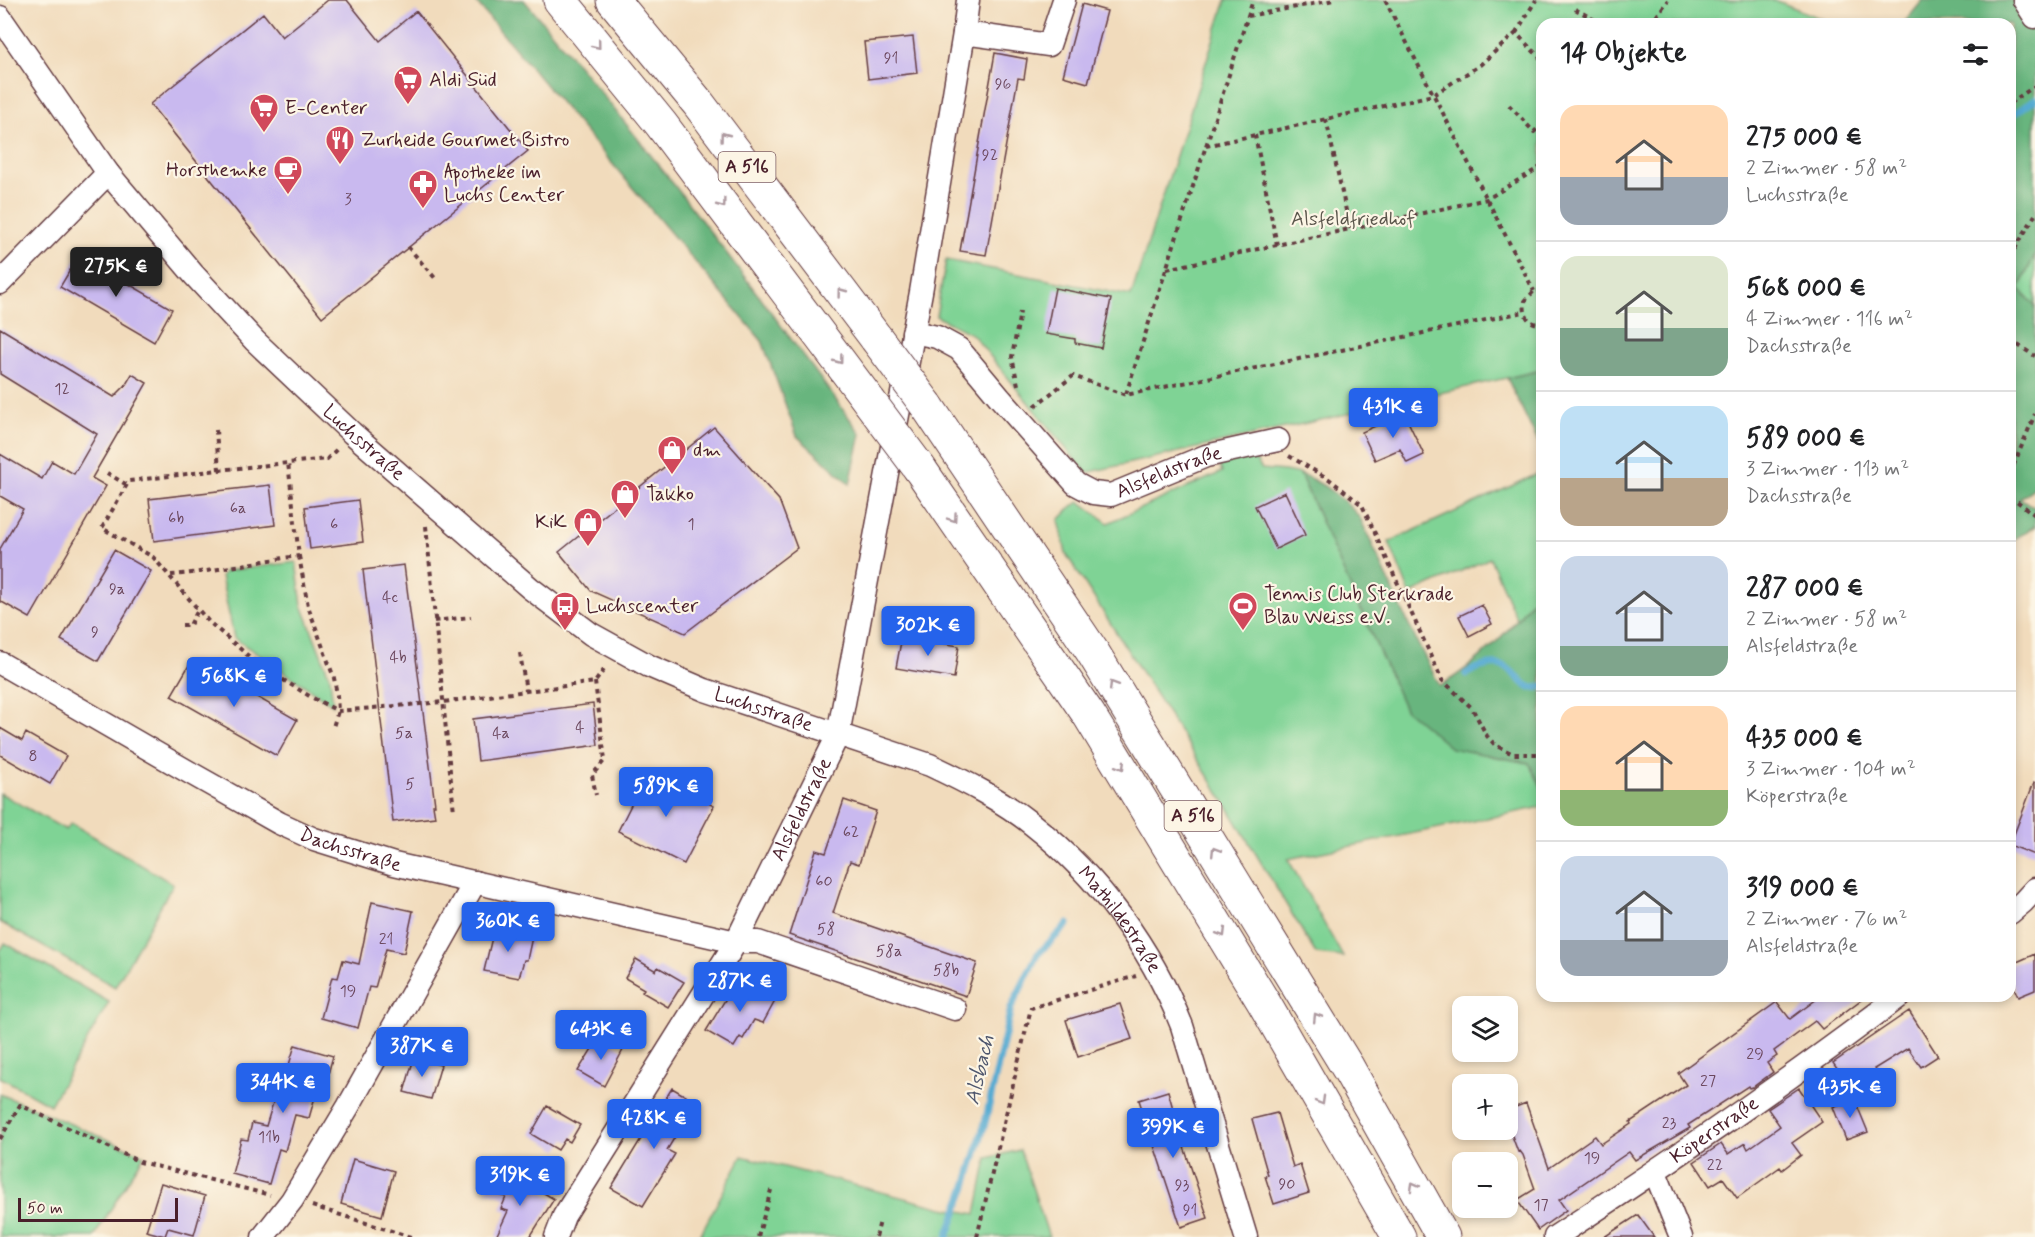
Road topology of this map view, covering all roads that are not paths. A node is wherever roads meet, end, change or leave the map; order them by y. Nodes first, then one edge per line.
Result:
1 (560, 0) edge
2 (614, 0) edge
3 (968, 0) edge
4 (1064, 0) edge
5 (2024, 0) edge
6 (2035, 16) edge
7 (0, 17) edge
8 (964, 33) junction
9 (108, 172) junction
10 (0, 283) edge
11 (913, 332) junction
12 (1278, 440) road end
13 (0, 663) edge
14 (837, 735) junction
15 (475, 882) junction
16 (2035, 889) edge
17 (2016, 908) edge
18 (736, 942) junction
19 (1892, 1002) edge
20 (955, 1009) dead end
21 (1655, 1172) junction
22 (263, 1237) edge
23 (556, 1237) edge
24 (1246, 1237) edge
25 (1400, 1237) edge
26 (1443, 1237) edge
27 (1555, 1237) edge
28 (1681, 1237) edge

1 -> 25 highway, A 516, bridge
26 -> 2 highway, A 516, bridge
3 - 8 street, Alsfeldstraße
4 - 8 street
5 - 6 street
7 - 9 street, Luchsstraße
8 - 11 street, Alsfeldstraße
9 - 10 street
9 - 14 street, Luchsstraße
11 - 12 street, Alsfeldstraße
11 - 14 street, Alsfeldstraße
13 - 15 street, Dachsstraße
14 - 18 street, Alsfeldstraße
14 - 24 street, Mathildestraße
15 - 18 street, Dachsstraße
15 - 22 street
16 - 17 street
18 - 20 street, Dachsstraße
18 - 23 street, Alsfeldstraße
19 - 21 street, Köperstraße
21 - 27 street, Köperstraße
21 - 28 street

